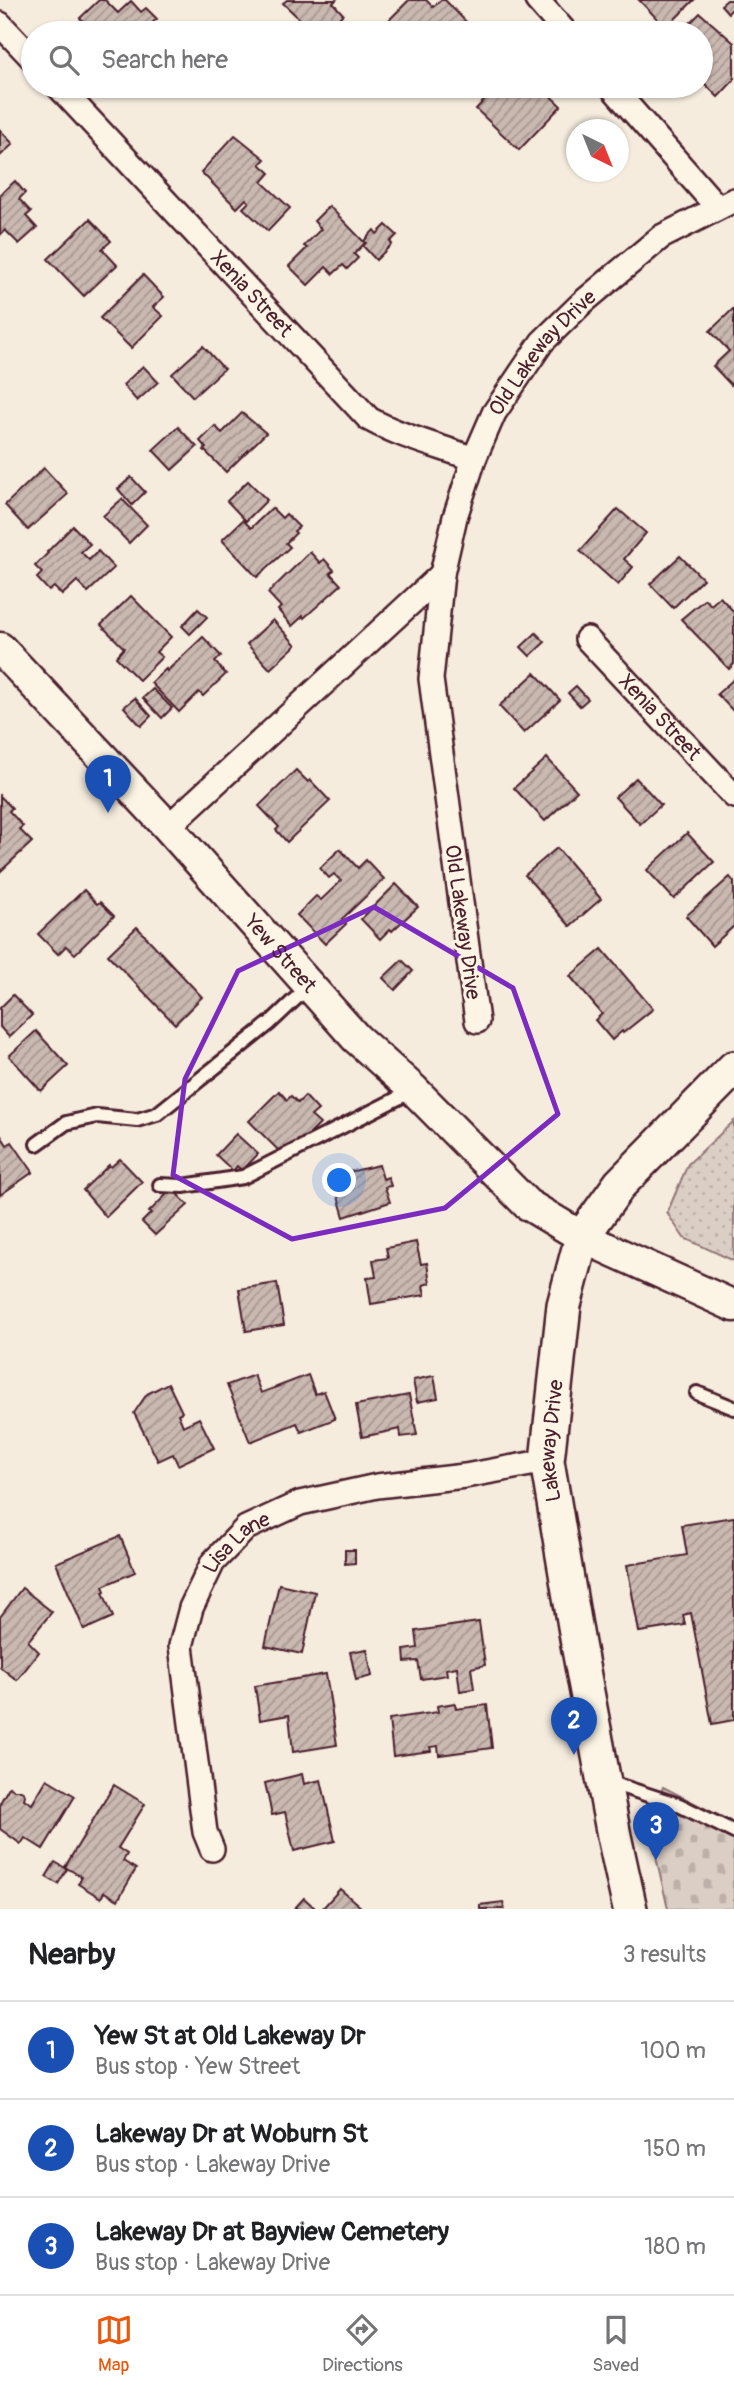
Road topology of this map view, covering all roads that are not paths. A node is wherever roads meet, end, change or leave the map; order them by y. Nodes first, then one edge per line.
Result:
1 (537, 0) edge
2 (555, 21) edge
3 (0, 24) edge
4 (21, 46) edge
5 (69, 98) edge
6 (623, 98) edge
7 (726, 204) edge
8 (474, 458) junction
9 (442, 573) junction
10 (587, 639) dead end
11 (0, 648) edge
12 (734, 796) edge
13 (168, 827) junction
14 (309, 986) junction
15 (477, 1021) dead end
16 (734, 1068) edge
17 (414, 1090) junction
18 (37, 1144) dead end
19 (160, 1185) dead end
20 (582, 1237) junction
21 (734, 1306) edge
22 (697, 1393) dead end
23 (734, 1408) edge
24 (548, 1461) junction
25 (603, 1780) junction
26 (734, 1832) edge
27 (212, 1849) dead end
28 (630, 1909) edge

1 - 2 street
3 - 4 street
5 - 8 street, Xenia Street
6 - 7 street
7 - 8 street, Old Lakeway Drive
8 - 9 street, Old Lakeway Drive
9 - 13 street
9 - 15 street, Old Lakeway Drive
10 - 12 street, Xenia Street
11 - 13 street, Yew Street
13 - 14 street, Yew Street
14 - 17 street, Yew Street
14 - 18 lane
16 - 20 main road, Lakeway Drive
17 - 19 lane
17 - 20 street, Yew Street
20 - 21 street, Yew Street
20 - 24 main road, Lakeway Drive
22 - 23 lane
24 - 25 main road, Lakeway Drive
24 - 27 street, Lisa Lane
25 - 26 lane
25 - 28 main road, Lakeway Drive

